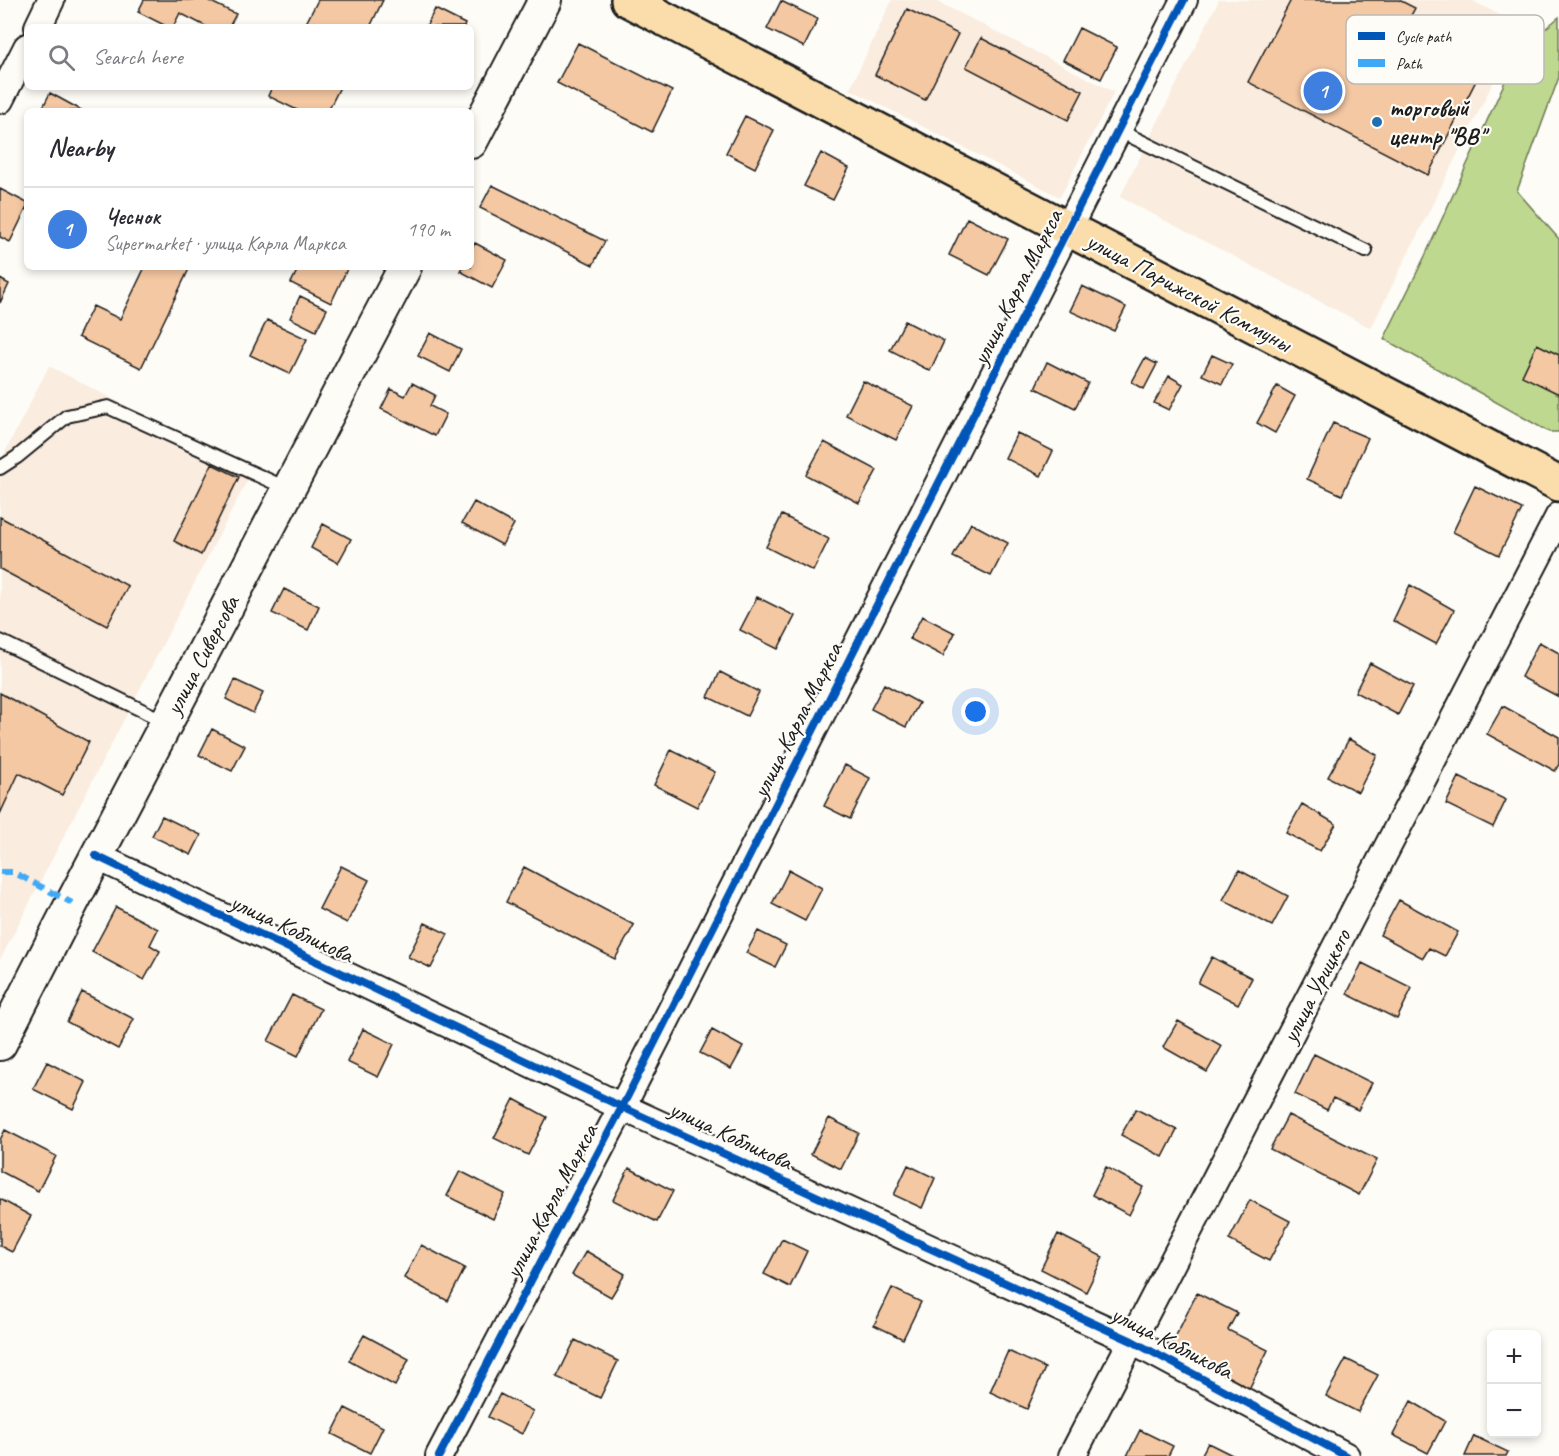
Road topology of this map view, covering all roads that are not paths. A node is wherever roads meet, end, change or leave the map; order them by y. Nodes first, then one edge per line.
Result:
1 (51, 0) edge
2 (545, 0) edge
3 (627, 0) edge
4 (1184, 0) edge
5 (39, 24) edge
6 (24, 54) edge
7 (0, 100) edge
8 (1118, 130) junction
9 (474, 136) edge
10 (1068, 229) junction
11 (1366, 251) dead end
12 (403, 270) edge
13 (0, 468) edge
14 (1559, 484) edge
15 (289, 490) junction
16 (1559, 516) edge
17 (0, 641) edge
18 (167, 723) junction
19 (96, 856) junction
20 (0, 1044) edge
21 (622, 1107) junction
22 (1132, 1341) junction
23 (439, 1456) edge
24 (1072, 1456) edge
25 (1346, 1456) edge

1 - 5 street
2 - 9 street
3 - 10 highway, улица Парижской Коммуны
4 - 8 street, улица Карла Маркса
6 - 7 street
8 - 10 street, улица Карла Маркса
8 - 11 lane
10 - 14 highway, улица Парижской Коммуны
10 - 21 street, улица Карла Маркса
12 - 15 street, улица Сиверсова
13 - 15 lane
15 - 18 street, улица Сиверсова
16 - 22 street, улица Урицкого
17 - 18 lane
18 - 19 street, улица Сиверсова
19 - 20 street, улица Сиверсова
19 - 21 street, улица Кобликова
21 - 22 street, улица Кобликова
21 - 23 street, улица Карла Маркса
22 - 24 street, улица Урицкого
22 - 25 street, улица Кобликова

